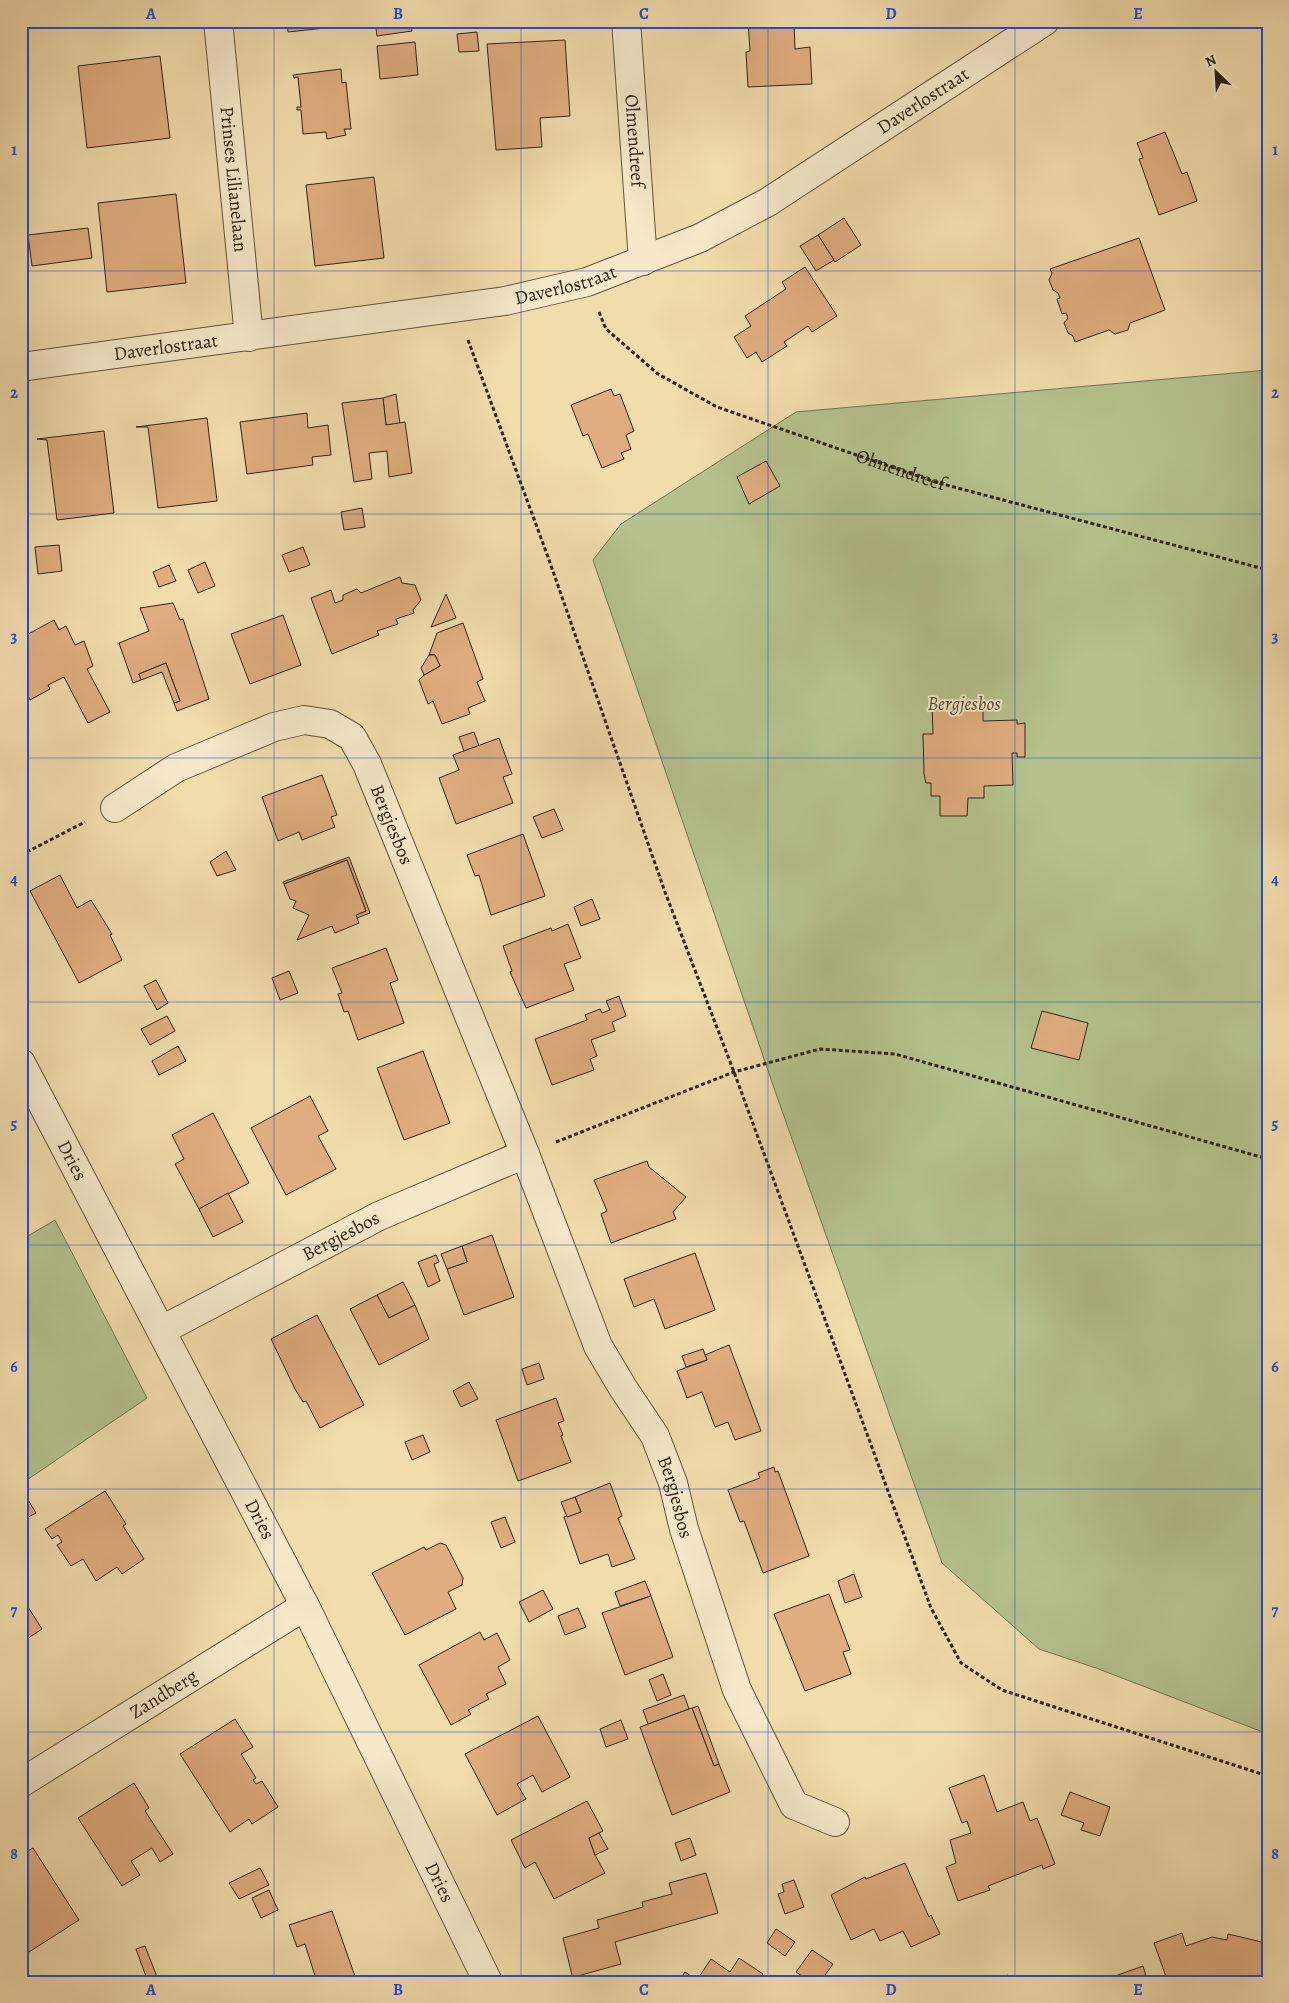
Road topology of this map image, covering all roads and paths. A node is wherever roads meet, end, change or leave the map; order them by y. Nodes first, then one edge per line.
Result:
1 (218, 21) edge
2 (626, 21) edge
3 (1045, 21) edge
4 (643, 261) junction
5 (587, 282) junction
6 (454, 308) junction
7 (249, 337) junction
8 (21, 367) edge
9 (1268, 570) edge
10 (115, 808) joint
11 (21, 855) edge
12 (21, 1063) edge
13 (734, 1072) junction
14 (525, 1154) junction
15 (1268, 1159) edge
16 (162, 1330) junction
17 (306, 1606) junction
18 (1268, 1776) edge
19 (21, 1783) edge
20 (835, 1822) dead end
21 (488, 1982) edge

1 - 7 street, Prinses Lilianelaan
2 - 4 street, Olmendreef
3 - 4 street, Daverlostraat
4 - 5 street, Daverlostraat
5 - 6 street, Daverlostraat
5 - 9 path, Olmendreef
6 - 7 street, Daverlostraat
6 - 13 path
7 - 8 street, Daverlostraat
10 - 11 path
10 - 14 street, Bergjesbos
12 - 16 street, Dries
13 - 14 path
13 - 15 path
13 - 18 path
14 - 16 street, Bergjesbos
14 - 20 street, Bergjesbos
16 - 17 street, Dries
17 - 19 street, Zandberg
17 - 21 street, Dries

